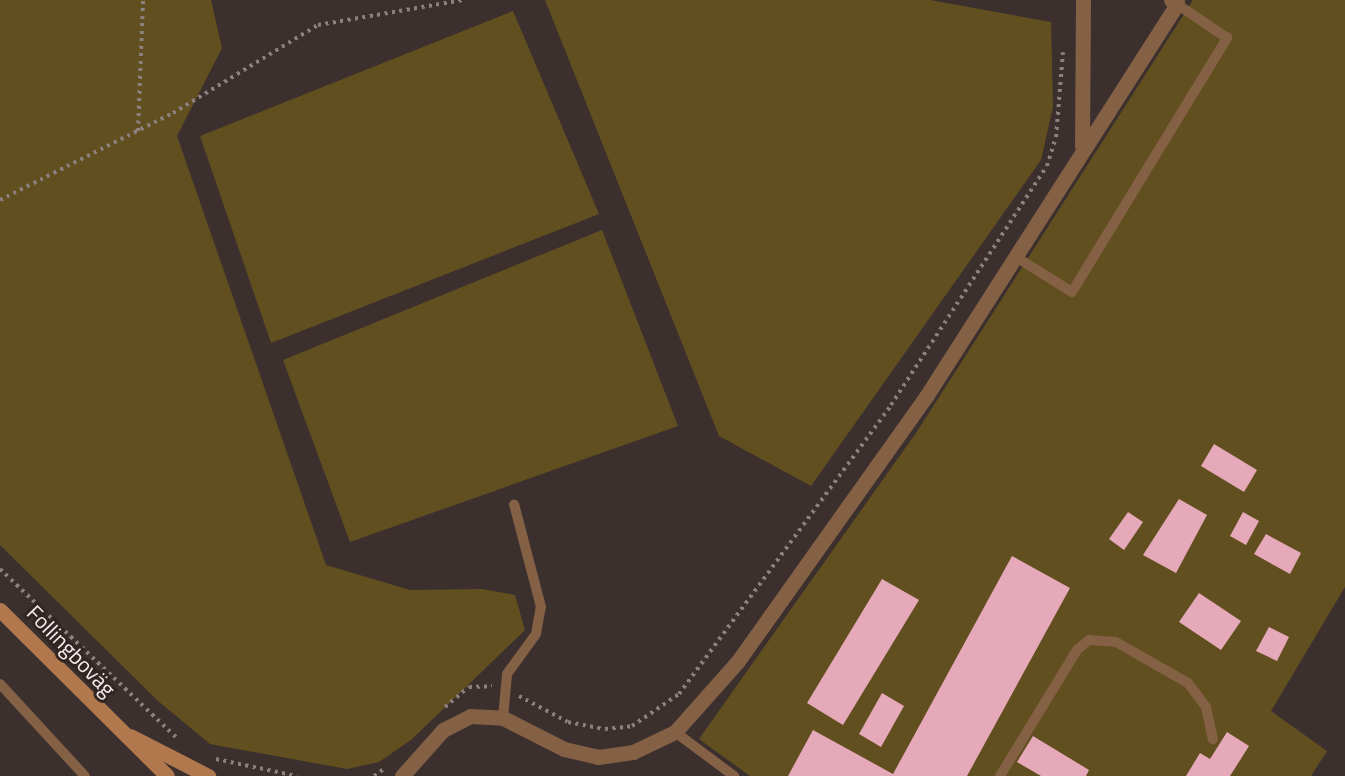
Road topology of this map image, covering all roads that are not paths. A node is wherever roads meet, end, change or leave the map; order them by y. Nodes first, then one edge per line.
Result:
1 (1083, 0) edge
2 (1176, 1) edge
3 (1082, 146) junction
4 (1016, 257) junction
5 (514, 504) dead end
6 (0, 610) edge
7 (0, 684) edge
8 (503, 718) junction
9 (110, 724) junction
10 (675, 732) junction
11 (1213, 739) dead end
12 (85, 776) edge
13 (167, 776) edge
14 (208, 776) edge
15 (402, 776) edge
16 (734, 776) edge
17 (1000, 776) edge

1 - 3 street
2 - 3 street
2 - 4 lane
3 - 4 street
4 - 10 street
5 - 8 lane
6 - 9 main road, Follingboväg
7 - 12 lane
8 - 10 street
8 - 15 street
9 - 13 main road, Follingboväg
9 - 14 main road, Follingboväg
10 - 16 lane
11 - 17 lane

